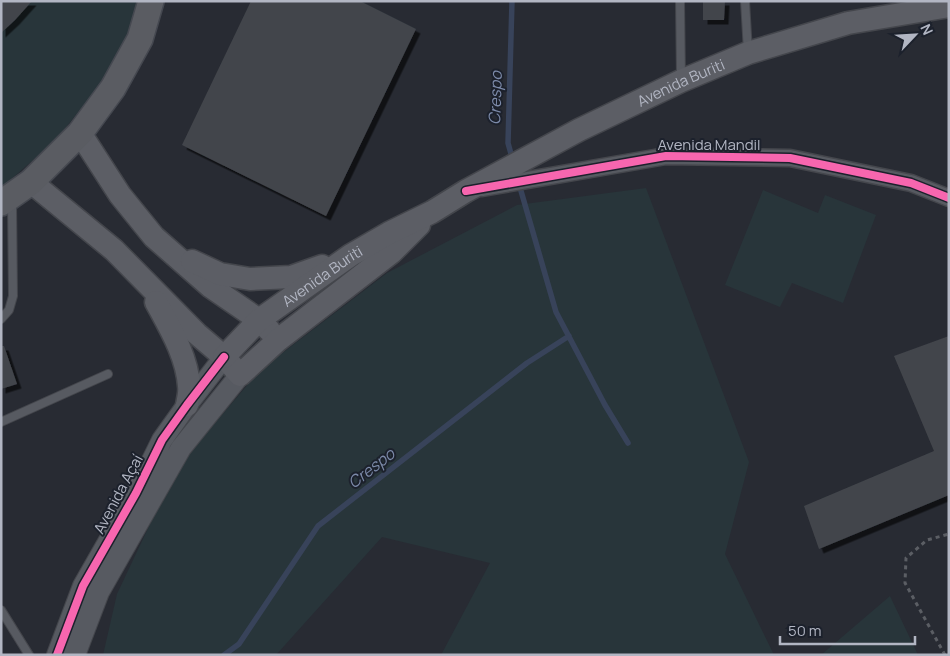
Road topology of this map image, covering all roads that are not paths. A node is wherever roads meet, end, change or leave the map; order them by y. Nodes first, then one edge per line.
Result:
1 (151, 1) edge
2 (680, 1) edge
3 (745, 1) edge
4 (949, 6) edge
5 (898, 7) edge
6 (748, 53) junction
7 (681, 81) junction
8 (80, 133) junction
9 (32, 182) junction
10 (466, 191) junction
11 (949, 198) edge
12 (7, 200) edge
13 (432, 212) junction
14 (169, 252) junction
15 (351, 255) junction
16 (144, 280) junction
17 (1, 319) edge
18 (259, 320) junction
19 (278, 340) junction
20 (224, 357) junction
21 (108, 374) dead end
22 (240, 375) junction
23 (187, 405) junction
24 (1, 422) edge
25 (1, 610) edge
26 (29, 655) edge
27 (57, 655) edge
28 (75, 655) edge

1 - 8 main road
2 - 7 lane
3 - 6 lane
4 - 5 main road, Avenida Buriti
5 - 6 main road, Avenida Buriti
6 - 7 main road, Avenida Buriti
7 - 10 main road, Avenida Buriti
8 - 9 main road
8 - 14 main road
9 - 12 main road
9 - 16 main road
10 - 11 street, Avenida Mandil
10 - 13 main road, Avenida Buriti
12 - 17 lane
13 - 15 main road, Avenida Buriti
13 - 19 main road, Avenida Buriti
14 - 15 main road
14 - 18 main road
15 - 18 main road, Avenida Buriti
16 - 20 main road
16 - 23 main road
18 - 19 main road
18 - 20 main road, Avenida Buriti
19 - 22 main road, Avenida Buriti
20 - 22 main road
20 - 23 street, Avenida Açaí
21 - 24 lane
22 - 28 street, Avenida Açaí
23 - 27 street, Avenida Açaí
25 - 26 lane

